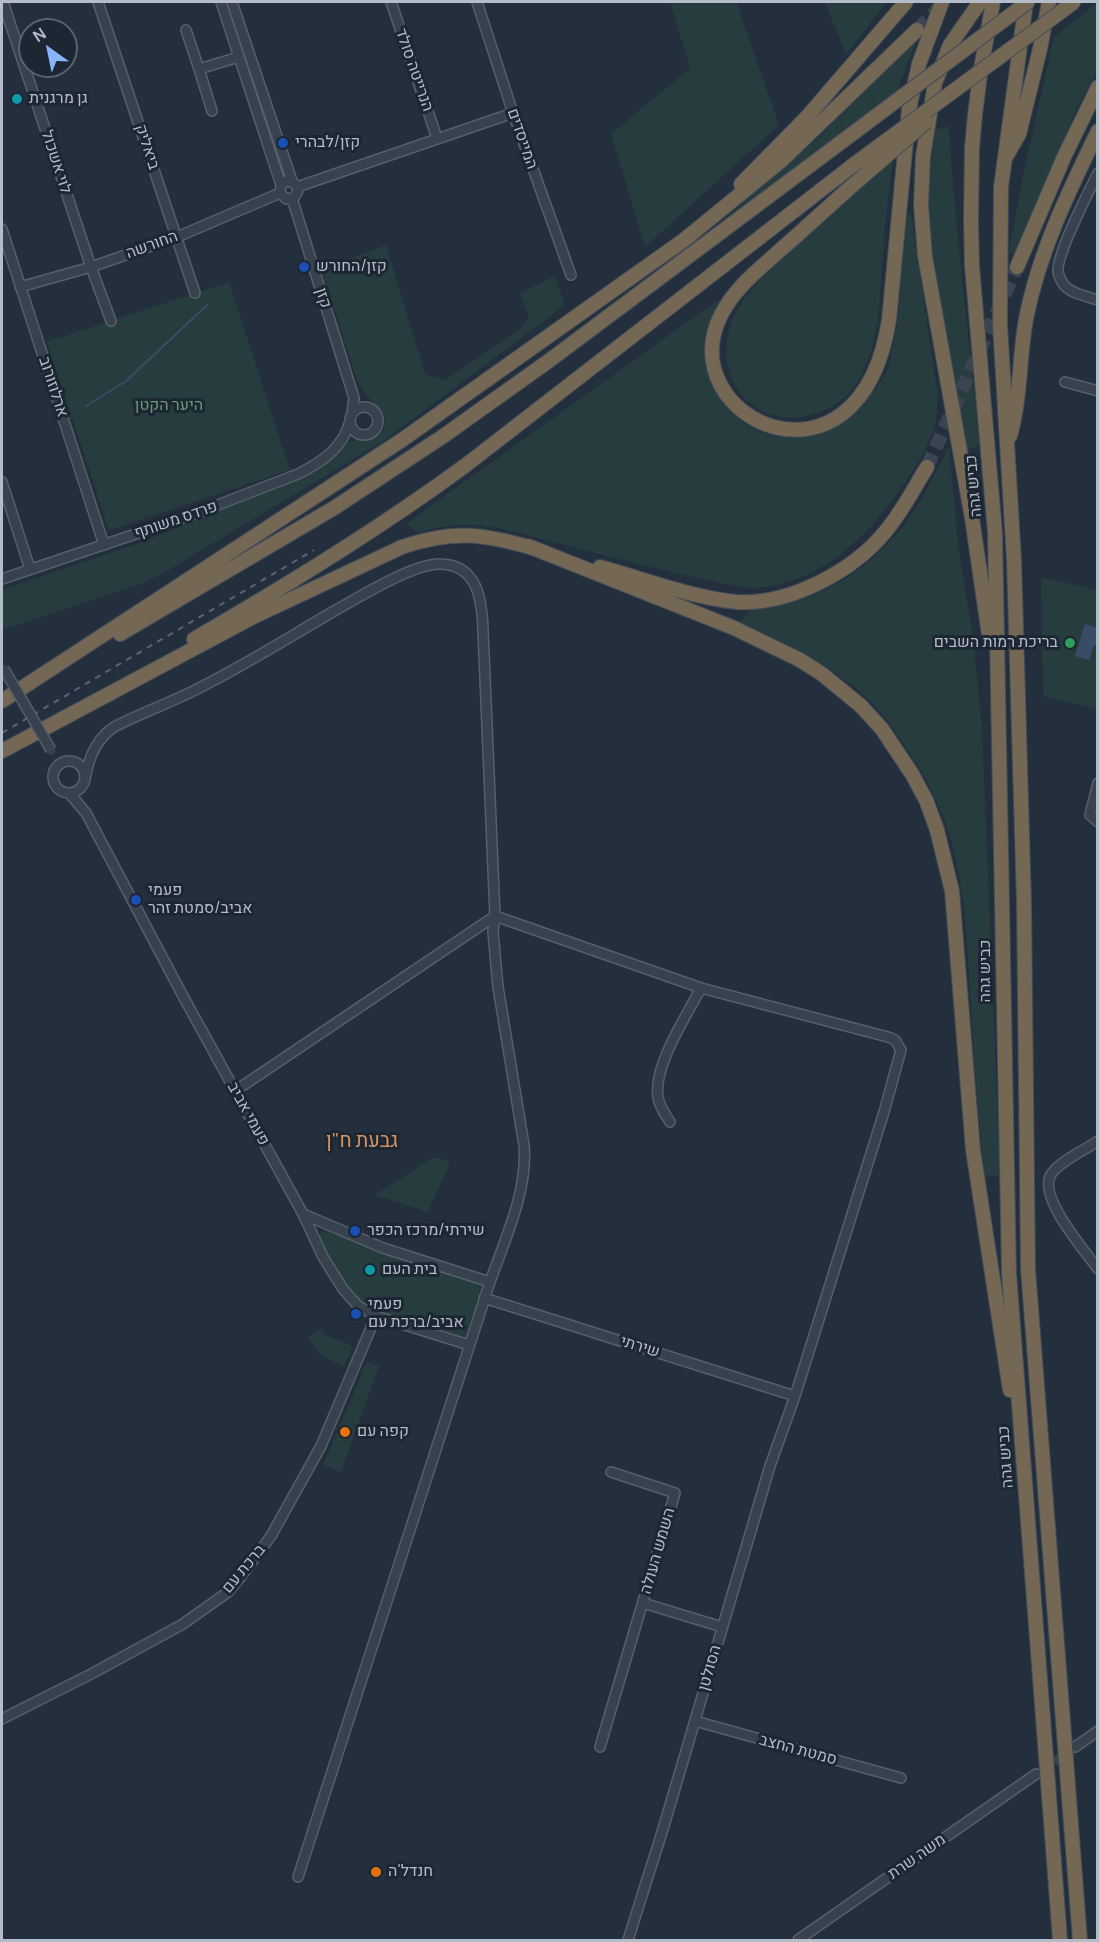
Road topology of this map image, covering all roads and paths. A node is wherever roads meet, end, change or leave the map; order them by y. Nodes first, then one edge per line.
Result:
1 (3, 2) edge
2 (98, 2) edge
3 (221, 2) edge
4 (232, 2) edge
5 (391, 2) edge
6 (477, 2) edge
7 (906, 2) edge
8 (942, 2) edge
9 (980, 2) edge
10 (993, 2) edge
11 (1027, 2) edge
12 (1049, 2) edge
13 (1074, 2) edge
14 (186, 30) dead end
15 (917, 30) tunnel mouth
16 (1017, 44) junction
17 (239, 57) junction
18 (199, 69) junction
19 (1098, 87) edge
20 (212, 111) dead end
21 (513, 113) junction
22 (1098, 131) edge
23 (437, 138) junction
24 (1004, 161) junction
25 (1098, 173) edge
26 (295, 184) junction
27 (280, 189) junction
28 (292, 198) junction
29 (2, 229) edge
30 (177, 237) junction
31 (91, 267) junction
32 (1017, 267) tunnel mouth
33 (571, 275) dead end
34 (635, 275) junction
35 (20, 287) junction
36 (195, 293) dead end
37 (1098, 300) edge
38 (111, 321) dead end
39 (1065, 382) dead end
40 (1098, 392) edge
41 (354, 398) junction
42 (366, 408) junction
43 (351, 418) junction
44 (360, 435) junction
45 (342, 442) junction
46 (1008, 447) junction
47 (927, 466) tunnel mouth
48 (2, 482) edge
49 (104, 545) junction
50 (528, 546) junction
51 (30, 569) junction
52 (2, 579) edge
53 (2, 666) edge
54 (2, 701) edge
55 (999, 742) junction
56 (94, 749) junction
57 (51, 750) junction
58 (2, 751) edge
59 (70, 762) junction
60 (55, 769) junction
61 (83, 783) junction
62 (1098, 783) edge
63 (69, 793) junction
64 (86, 813) junction
65 (1098, 822) edge
66 (495, 916) junction
67 (701, 988) junction
68 (235, 1091) junction
69 (670, 1122) dead end
70 (1098, 1141) edge
71 (303, 1214) junction
72 (1098, 1269) edge
73 (490, 1282) junction
74 (484, 1298) junction
75 (376, 1316) junction
76 (470, 1345) junction
77 (795, 1396) junction
78 (611, 1472) dead end
79 (1025, 1489) junction
80 (643, 1603) junction
81 (722, 1627) junction
82 (2, 1719) edge
83 (695, 1721) junction
84 (1098, 1731) edge
85 (600, 1747) dead end
86 (1075, 1747) tunnel mouth
87 (1036, 1774) tunnel mouth
88 (901, 1778) dead end
89 (297, 1877) dead end
90 (628, 1941) edge
91 (798, 1941) edge
92 (1060, 1941) edge
93 (1080, 1941) edge

1 - 31 street, לוי אשכול
2 - 30 street, ביאליק
3 - 17 street
4 - 26 street
5 - 23 street, הנרייטה סולד
6 - 21 street, המייסדים
7 - 34 highway
8 - 16 highway, bridge
9 - 55 highway
10 - 55 highway, כביש גהה
11 - 24 highway
11 - 54 highway, bridge
12 - 24 highway
13 - 16 highway, bridge
14 - 18 street
15 - 34 highway
16 - 58 highway, bridge
17 - 18 street
17 - 27 street
18 - 20 street
19 - 32 highway
21 - 23 street
21 - 33 street, המייסדים
22 - 46 highway
23 - 26 street
24 - 46 highway
25 - 37 street
26 - 27 street
26 - 28 street
27 - 28 street
27 - 30 street, החורשה
28 - 41 street, קזן
29 - 35 street, ארלוזורוב
30 - 31 street, החורשה
30 - 36 street, ביאליק
31 - 35 street, החורשה
31 - 38 street, לוי אשכול
34 - 54 highway
35 - 49 street, ארלוזורוב
39 - 40 street
41 - 42 street
41 - 43 street, קזן
42 - 43 street
42 - 44 street
43 - 44 street
43 - 45 street, פרדס משותף
44 - 45 street, פרדס משותף
45 - 49 street, פרדס משותף
46 - 93 highway
47 - 50 highway
48 - 51 street
49 - 51 street, פרדס משותף
50 - 58 highway
50 - 79 highway
51 - 52 street, פרדס משותף
53 - 57 street, bridge
55 - 79 highway, כביש גהה
56 - 59 street
56 - 61 street
56 - 66 street
57 - 59 street
57 - 60 street
59 - 60 street
59 - 61 street
60 - 63 street
61 - 63 street
61 - 64 street, פעמי אביב
62 - 65 street
63 - 64 street, פעמי אביב
64 - 68 street, פעמי אביב
66 - 67 street
66 - 68 street
66 - 73 street
67 - 69 street
67 - 77 street, הסולטן
68 - 71 street, פעמי אביב
70 - 72 street
71 - 73 street
71 - 75 street, פעמי אביב
73 - 74 street
74 - 76 street
74 - 77 street, שירתי
75 - 76 street, פעמי אביב
75 - 82 street, ברכת עם
76 - 89 street
77 - 81 street, הסולטן
78 - 80 street, השמש העולה
79 - 92 highway, כביש גהה
80 - 81 street, השמש העולה
80 - 85 street, השמש העולה
81 - 83 street, הסולטן
83 - 88 street, סמטת החצב
83 - 90 street, הסולטן
84 - 86 street
87 - 91 street, משה שרת

